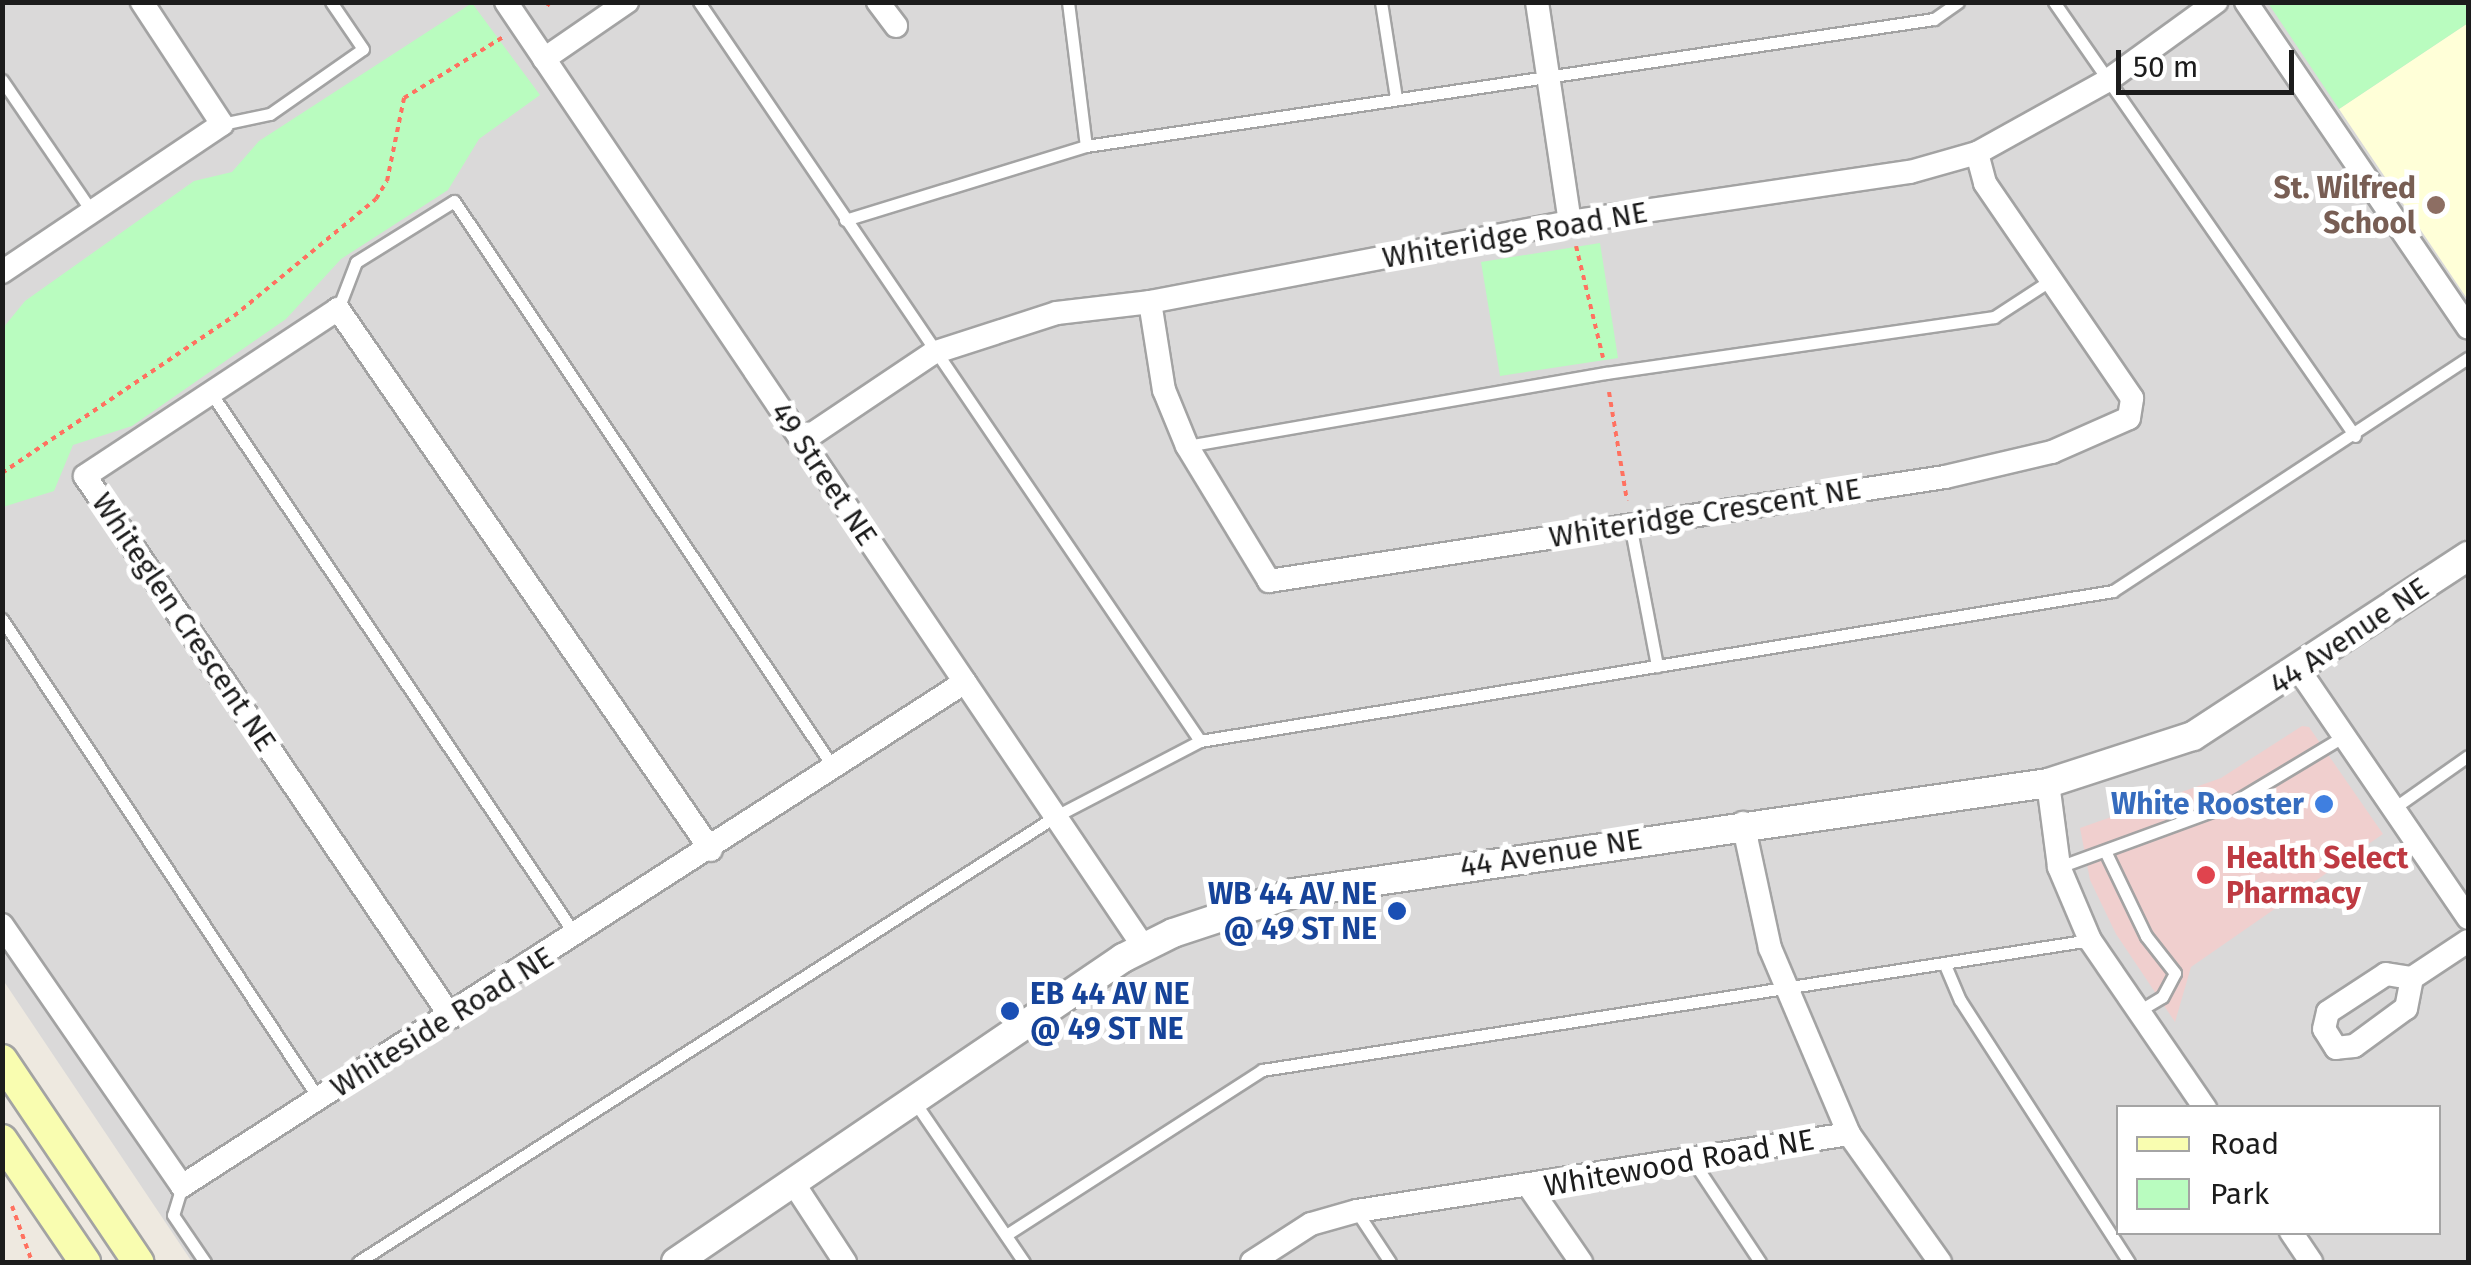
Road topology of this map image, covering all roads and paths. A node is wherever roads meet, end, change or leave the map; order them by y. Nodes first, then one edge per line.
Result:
1 (142, 2) edge
2 (332, 2) edge
3 (506, 2) edge
4 (627, 2) edge
5 (698, 2) edge
6 (878, 2) edge
7 (1068, 2) edge
8 (1381, 2) edge
9 (1537, 2) edge
10 (1958, 2) edge
11 (2054, 2) edge
12 (2216, 2) edge
13 (2246, 2) edge
14 (896, 26) dead end
15 (504, 36) dead end
16 (544, 59) junction
17 (1547, 74) junction
18 (2, 80) edge
19 (2106, 81) junction
20 (1396, 98) junction
21 (222, 124) junction
22 (1086, 146) junction
23 (1976, 153) junction
24 (92, 212) junction
25 (845, 220) junction
26 (1570, 222) junction
27 (2, 272) edge
28 (2051, 280) junction
29 (1150, 302) junction
30 (338, 308) junction
31 (2468, 328) edge
32 (933, 353) junction
33 (2468, 358) edge
34 (211, 394) junction
35 (2355, 436) junction
36 (802, 440) junction
37 (1187, 446) junction
38 (2, 473) edge
39 (1630, 524) junction
40 (2468, 556) edge
41 (2, 619) edge
42 (1656, 666) junction
43 (2298, 670) junction
44 (965, 682) junction
45 (2344, 736) junction
46 (1200, 742) junction
47 (2468, 756) edge
48 (835, 770) junction
49 (2048, 783) junction
50 (2394, 808) junction
51 (1056, 816) junction
52 (1744, 823) junction
53 (711, 850) junction
54 (2106, 854) junction
55 (2059, 867) junction
56 (2468, 918) edge
57 (2, 925) edge
58 (577, 937) junction
59 (2090, 940) junction
60 (2468, 941) edge
61 (1143, 946) junction
62 (1944, 965) junction
63 (2412, 978) dead end
64 (1785, 990) junction
65 (2139, 1011) junction
66 (451, 1018) junction
67 (2, 1060) edge
68 (912, 1098) junction
69 (319, 1099) junction
70 (2203, 1105) edge
71 (1849, 1134) junction
72 (2, 1140) edge
73 (1690, 1158) junction
74 (792, 1181) junction
75 (182, 1186) junction
76 (1530, 1188) junction
77 (8, 1200) dead end
78 (1356, 1211) junction
79 (1006, 1235) junction
80 (2293, 1235) edge
81 (32, 1262) edge
82 (85, 1262) edge
83 (138, 1262) edge
84 (206, 1262) edge
85 (358, 1262) edge
86 (676, 1262) edge
87 (845, 1262) edge
88 (1024, 1262) edge
89 (1252, 1262) edge
90 (1390, 1262) edge
91 (1581, 1262) edge
92 (1760, 1262) edge
93 (1940, 1262) edge
94 (2129, 1262) edge
95 (2311, 1262) edge

1 - 21 street
2 - 21 lane
3 - 16 street, 49 Street NE
4 - 16 street
5 - 25 lane
6 - 14 street
7 - 22 lane
8 - 20 lane
9 - 17 street
10 - 17 lane
11 - 19 lane
12 - 19 street, Whiteridge Road NE
13 - 31 street
15 - 38 path
16 - 36 street, 49 Street NE
17 - 20 lane
17 - 26 street
18 - 24 lane
19 - 23 street, Whiteridge Road NE
19 - 35 lane
20 - 22 lane
21 - 24 street
22 - 25 lane
23 - 26 street, Whiteridge Road NE
23 - 28 street, Whiteridge Crescent NE
24 - 27 street
25 - 32 lane
26 - 29 street, Whiteridge Road NE
28 - 37 lane
28 - 39 street, Whiteridge Crescent NE
29 - 32 street, Whiteridge Road NE
29 - 37 street, Whiteridge Crescent NE
30 - 34 street, Whiteglen Crescent NE
30 - 48 lane
30 - 53 street
32 - 36 street, Whiteridge Road NE
32 - 46 lane
33 - 35 lane
34 - 58 lane
34 - 66 street, Whiteglen Crescent NE
35 - 42 lane
36 - 44 street, 49 Street NE
37 - 39 street, Whiteridge Crescent NE
39 - 42 lane
40 - 43 street, 44 Avenue NE
41 - 69 lane
42 - 46 lane
43 - 45 street
43 - 49 street, 44 Avenue NE
44 - 48 street, Whiteside Road NE
44 - 51 street, 49 Street NE
45 - 50 street
45 - 54 lane
46 - 51 lane
47 - 50 lane
48 - 53 street, Whiteside Road NE
49 - 52 street, 44 Avenue NE
49 - 55 street
50 - 56 street
51 - 61 street, 49 Street NE
51 - 85 lane
52 - 61 street, 44 Avenue NE
52 - 64 street, Whitewood Road NE
53 - 58 street, Whiteside Road NE
54 - 55 lane
54 - 65 lane
55 - 59 street
57 - 75 street
58 - 66 street, Whiteside Road NE
59 - 62 lane
59 - 65 street
60 - 63 street
61 - 68 street, 44 Avenue NE
62 - 64 lane
62 - 94 lane
64 - 71 street, Whitewood Road NE
64 - 79 lane
65 - 70 street
66 - 69 street, Whiteside Road NE
67 - 83 main road
68 - 74 street, 44 Avenue NE
68 - 79 lane
69 - 75 street, Whiteside Road NE
71 - 73 street, Whitewood Road NE
71 - 93 street
72 - 82 main road
73 - 76 street, Whitewood Road NE
73 - 92 lane
74 - 86 street, 44 Avenue NE
74 - 87 street
75 - 84 lane
76 - 78 street, Whitewood Road NE
76 - 91 street
77 - 81 path
78 - 89 street, Whitewood Road NE
78 - 90 lane
79 - 88 lane
80 - 95 street

